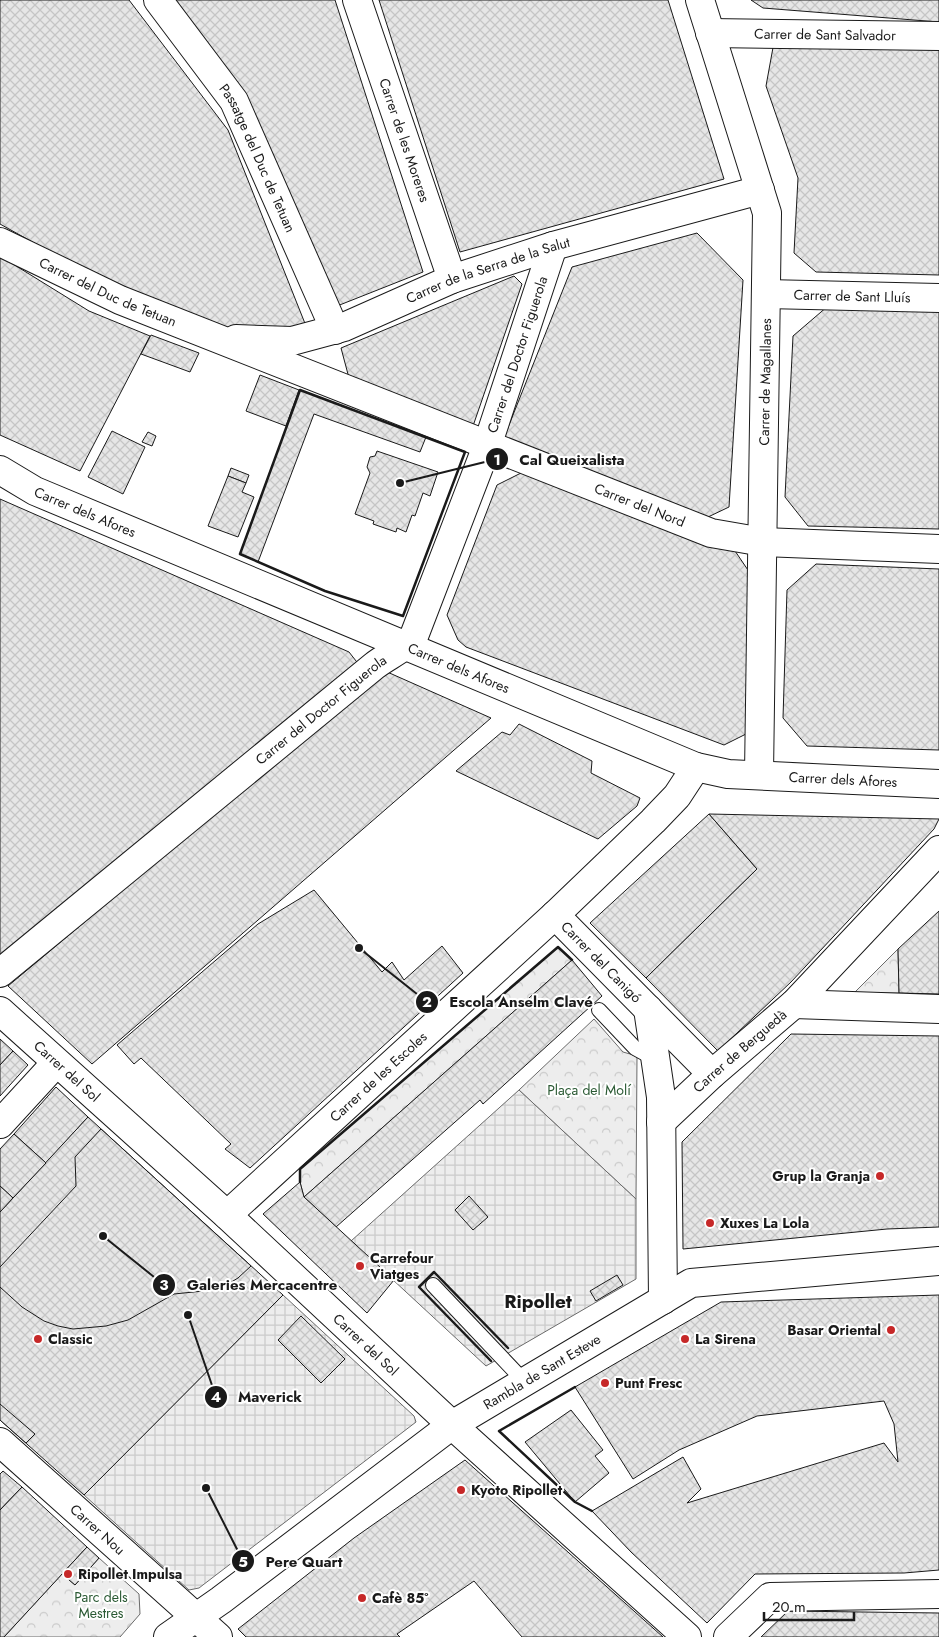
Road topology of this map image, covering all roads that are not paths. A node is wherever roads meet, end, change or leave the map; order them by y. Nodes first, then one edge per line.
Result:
1 (158, 0) edge
2 (357, 0) edge
3 (700, 0) edge
4 (710, 32) junction
5 (939, 36) edge
6 (760, 190) junction
7 (0, 242) edge
8 (553, 246) junction
9 (452, 280) junction
10 (766, 294) junction
11 (939, 298) edge
12 (334, 330) junction
13 (218, 338) junction
14 (487, 446) junction
15 (0, 470) edge
16 (763, 542) junction
17 (939, 549) edge
18 (406, 647) junction
19 (696, 767) junction
20 (759, 774) junction
21 (939, 784) edge
22 (939, 850) edge
23 (555, 915) junction
24 (0, 973) edge
25 (794, 1004) junction
26 (648, 1008) junction
27 (939, 1009) edge
28 (599, 1010) dead end
29 (0, 1011) edge
30 (655, 1059) junction
31 (56, 1063) junction
32 (712, 1074) junction
33 (661, 1122) junction
34 (0, 1124) edge
35 (227, 1215) junction
36 (939, 1261) edge
37 (433, 1286) dead end
38 (663, 1300) junction
39 (524, 1381) junction
40 (452, 1426) junction
41 (0, 1442) edge
42 (939, 1594) edge
43 (197, 1617) junction
44 (168, 1637) edge
45 (218, 1637) edge
46 (687, 1637) edge
47 (728, 1637) edge

1 - 12 street, Passatge del Duc de Tetuan
2 - 9 street, Carrer de les Moreres
3 - 4 street, Carrer de Magallanes
4 - 5 street, Carrer de Sant Salvador
4 - 6 street, Carrer de Magallanes
6 - 8 street, Carrer de la Serra de la Salut
6 - 10 street, Carrer de Magallanes
7 - 13 street, Carrer del Duc de Tetuan
8 - 9 street, Carrer de la Serra de la Salut
8 - 14 street, Carrer del Doctor Figuerola
9 - 12 street, Carrer de la Serra de la Salut
10 - 11 street, Carrer de Sant Lluís
10 - 16 street, Carrer de Magallanes
12 - 13 street, Carrer de la Serra de la Salut
13 - 14 street, Carrer del Nord
14 - 16 street, Carrer del Nord
14 - 18 street, Carrer del Doctor Figuerola
15 - 18 street, Carrer dels Afores
16 - 17 street, Carrer del Nord
16 - 20 street, Carrer de Magallanes
18 - 19 street, Carrer dels Afores
18 - 24 street, Carrer del Doctor Figuerola
19 - 20 street, Carrer dels Afores
19 - 23 street, Carrer de les Escoles
20 - 21 street, Carrer dels Afores
22 - 25 street, Carrer de Berguedà
23 - 26 street, Carrer del Canigó
23 - 35 street, Carrer de les Escoles
25 - 27 street
25 - 32 street, Carrer de Berguedà
26 - 30 street, Carrer del Canigó
26 - 32 street, Carrer del Canigó
28 - 30 lane
29 - 31 street, Carrer del Sol
30 - 33 street, Carrer del Canigó
31 - 34 street
31 - 35 street, Carrer del Sol
32 - 33 street, Carrer de Berguedà
33 - 38 street
35 - 40 street, Carrer del Sol
36 - 38 street, Rambla de Sant Esteve
37 - 39 lane
38 - 39 street, Rambla de Sant Esteve
39 - 40 street, Rambla de Sant Esteve
40 - 43 street, Rambla de Sant Esteve
40 - 46 street, Carrer del Sol
41 - 43 street, Carrer Nou
42 - 47 street
43 - 44 street, Rambla de Sant Esteve
43 - 45 street, Carrer Nou

